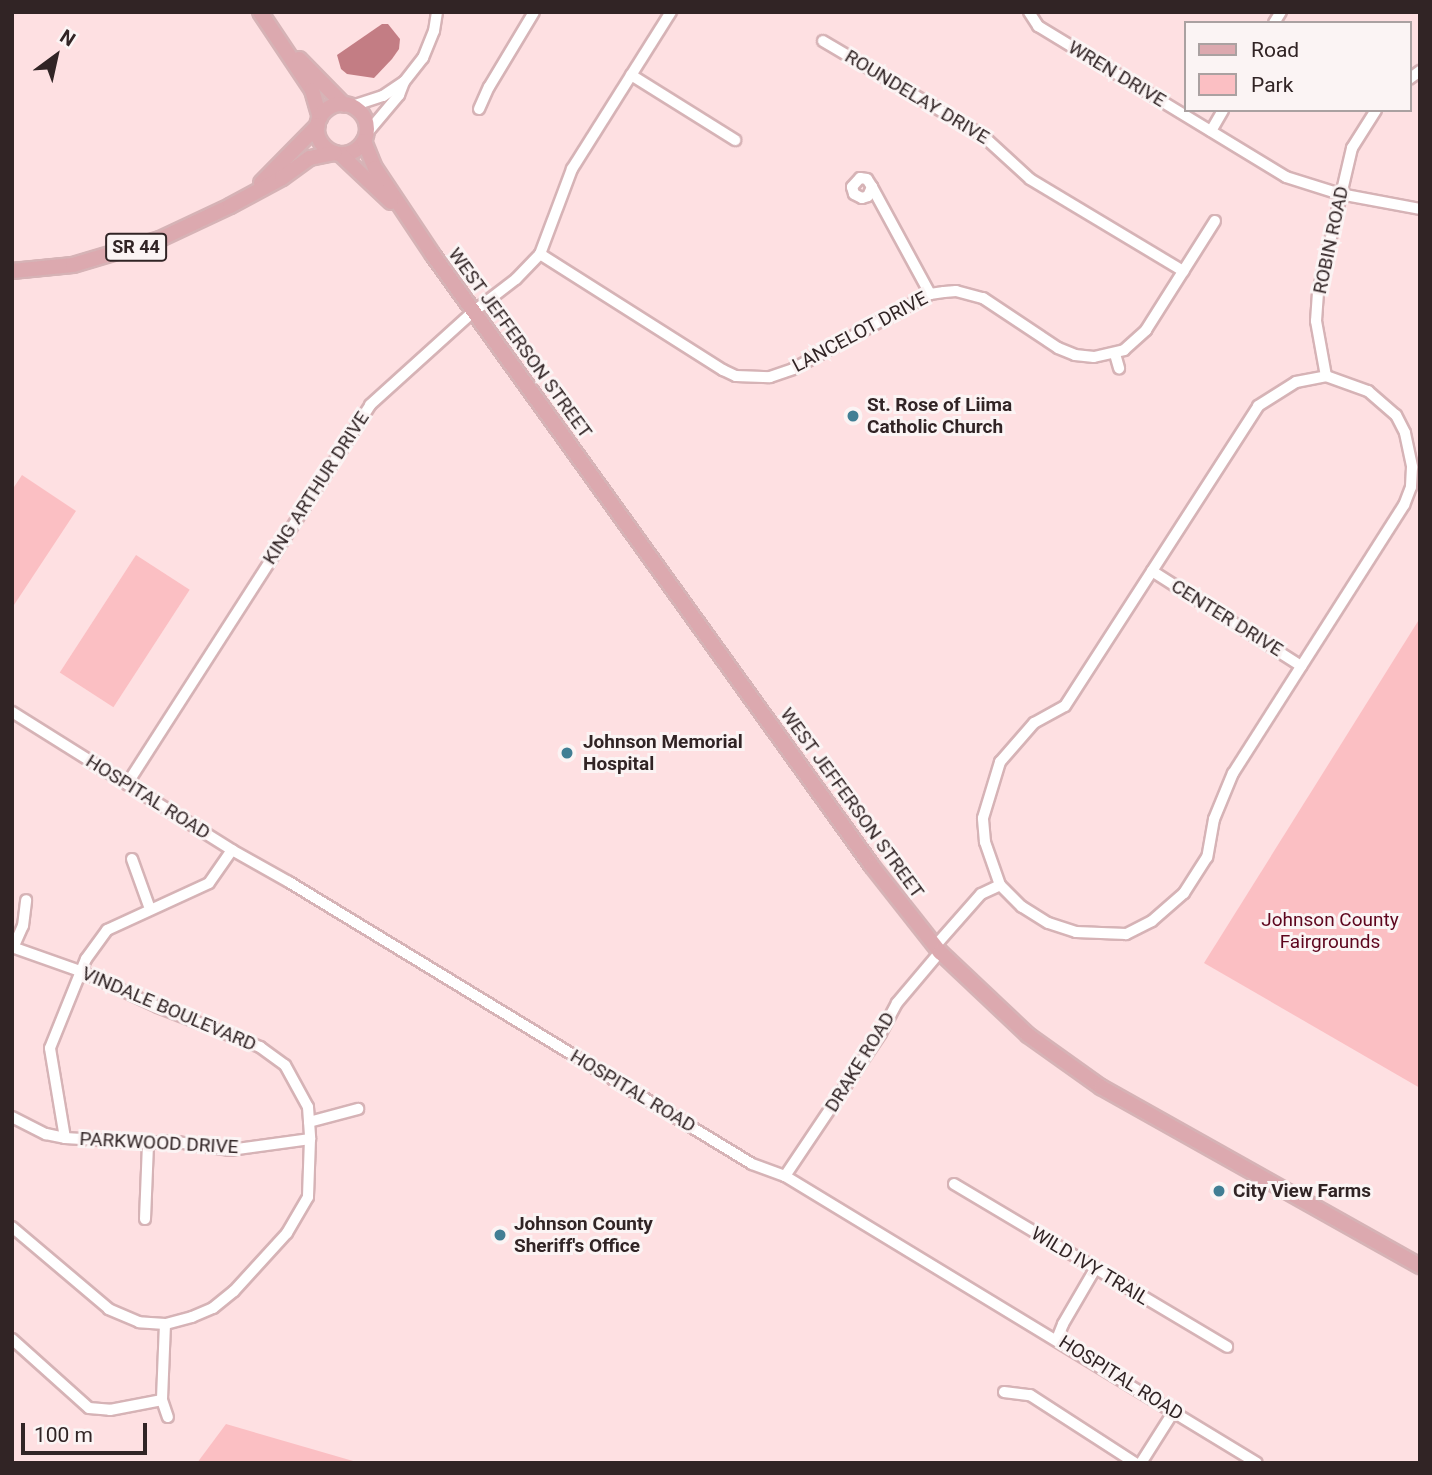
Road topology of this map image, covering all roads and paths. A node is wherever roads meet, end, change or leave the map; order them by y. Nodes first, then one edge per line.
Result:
1 (260, 12) edge
2 (437, 12) edge
3 (534, 12) edge
4 (671, 12) edge
5 (1029, 12) edge
6 (823, 41) dead end
7 (285, 47) junction
8 (631, 75) junction
9 (404, 82) junction
10 (348, 106) junction
11 (479, 109) dead end
12 (1222, 112) edge
13 (1375, 112) edge
14 (319, 122) junction
15 (1211, 131) junction
16 (365, 137) junction
17 (735, 140) dead end
18 (337, 154) junction
19 (872, 187) dead end
20 (250, 194) junction
21 (1340, 194) junction
22 (398, 207) junction
23 (1420, 209) edge
24 (1215, 221) dead end
25 (540, 254) junction
26 (12, 271) edge
27 (1183, 271) junction
28 (930, 294) junction
29 (473, 312) junction
30 (1115, 354) junction
31 (1119, 368) dead end
32 (1326, 376) junction
33 (1152, 571) junction
34 (1301, 666) junction
35 (12, 712) edge
36 (127, 783) junction
37 (232, 850) junction
38 (132, 859) dead end
39 (1000, 885) junction
40 (26, 900) dead end
41 (150, 909) junction
42 (13, 947) edge
43 (938, 949) junction
44 (80, 971) junction
45 (358, 1109) dead end
46 (12, 1116) edge
47 (309, 1122) junction
48 (65, 1138) junction
49 (310, 1139) junction
50 (148, 1143) junction
51 (785, 1175) junction
52 (954, 1184) dead end
53 (145, 1219) dead end
54 (12, 1227) edge
55 (1420, 1266) edge
56 (1095, 1269) junction
57 (165, 1324) junction
58 (12, 1339) edge
59 (1058, 1339) junction
60 (1227, 1347) dead end
61 (1004, 1392) dead end
62 (162, 1400) junction
63 (1174, 1411) junction
64 (168, 1417) dead end
65 (1138, 1463) edge
66 (1257, 1463) edge

1 - 7 main road
2 - 9 street
3 - 11 street
4 - 8 street, KING ARTHUR DRIVE
5 - 15 street, WREN DRIVE
6 - 27 street, ROUNDELAY DRIVE
7 - 10 main road
7 - 14 main road
8 - 17 street
8 - 25 street, KING ARTHUR DRIVE
9 - 10 street
9 - 16 street
10 - 14 main road
10 - 16 main road
12 - 15 street
13 - 21 street, ROBIN ROAD
14 - 18 main road
14 - 20 main road, SR 44
15 - 21 street, WREN DRIVE
16 - 18 main road
16 - 22 main road, WEST JEFFERSON STREET
18 - 20 main road, SR 44
18 - 22 main road, WEST JEFFERSON STREET
19 - 28 street
20 - 26 main road, SR 44
21 - 23 street, WREN DRIVE
21 - 32 street, ROBIN ROAD
22 - 29 main road, WEST JEFFERSON STREET
24 - 27 street
25 - 28 street, LANCELOT DRIVE
25 - 29 street, KING ARTHUR DRIVE
27 - 30 street
28 - 30 street, LANCELOT DRIVE
29 - 36 street, KING ARTHUR DRIVE
29 - 43 main road, WEST JEFFERSON STREET
30 - 31 street
32 - 33 street
32 - 34 street
33 - 34 street, CENTER DRIVE
33 - 39 street
34 - 39 street
35 - 36 street, HOSPITAL ROAD
36 - 37 street, HOSPITAL ROAD
37 - 41 street
37 - 51 street, HOSPITAL ROAD
38 - 41 street
39 - 43 street, DRAKE ROAD
40 - 42 street
41 - 44 street
42 - 44 street, VINDALE BOULEVARD
43 - 51 street, DRAKE ROAD
43 - 55 main road, WEST JEFFERSON STREET
44 - 47 street, VINDALE BOULEVARD
44 - 48 street
45 - 47 street
46 - 48 street, PARKWOOD DRIVE
47 - 49 street, VINDALE BOULEVARD
48 - 50 street, PARKWOOD DRIVE
49 - 50 street, PARKWOOD DRIVE
49 - 57 street, VINDALE BOULEVARD
50 - 53 street
51 - 59 street, HOSPITAL ROAD
52 - 56 street, WILD IVY TRAIL
54 - 57 street
56 - 59 street
56 - 60 street, WILD IVY TRAIL
57 - 62 street
58 - 62 street
59 - 63 street, HOSPITAL ROAD
61 - 65 street
62 - 64 street
63 - 65 street
63 - 66 street, HOSPITAL ROAD

